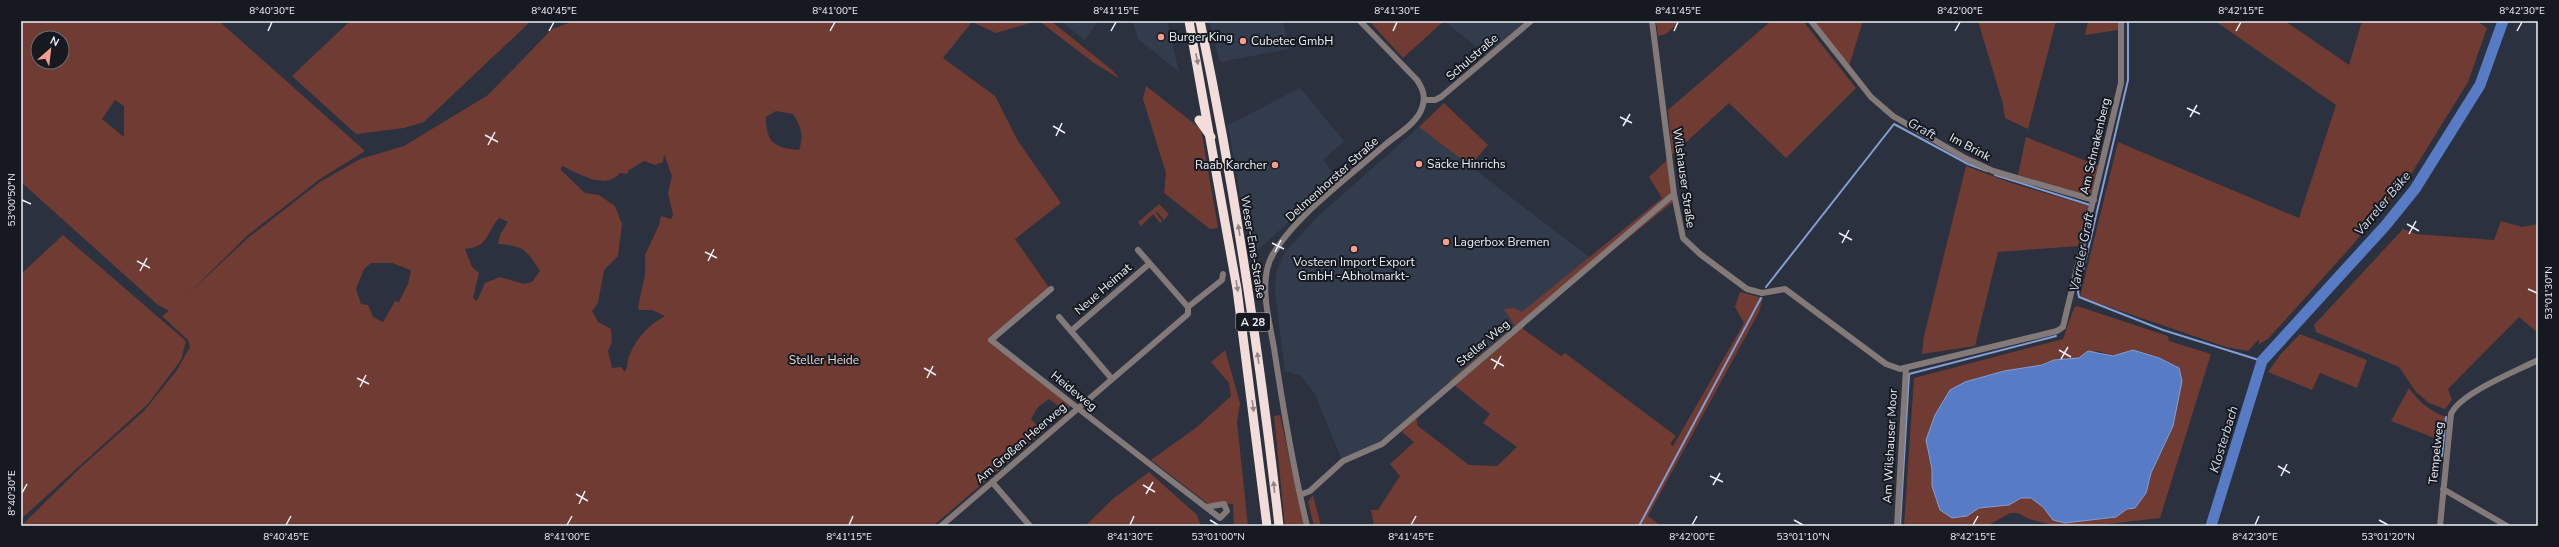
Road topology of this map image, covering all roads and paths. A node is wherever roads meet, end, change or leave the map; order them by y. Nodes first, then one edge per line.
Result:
1 (1189, 21) edge
2 (1200, 21) edge
3 (1360, 21) edge
4 (1531, 21) edge
5 (1652, 21) edge
6 (1811, 21) edge
7 (2122, 21) edge
8 (1424, 100) junction
9 (1198, 120) dead end
10 (1212, 138) junction
11 (1674, 194) junction
12 (2094, 200) junction
13 (1138, 250) dead end
14 (1149, 264) junction
15 (1223, 274) dead end
16 (1051, 289) dead end
17 (1188, 311) junction
18 (1059, 317) dead end
19 (1071, 331) junction
20 (2538, 360) edge
21 (1906, 368) junction
22 (1112, 379) junction
23 (1078, 408) junction
24 (992, 482) junction
25 (2443, 489) junction
26 (1300, 495) junction
27 (1206, 507) dead end
28 (941, 526) edge
29 (1030, 526) edge
30 (1267, 526) edge
31 (1279, 526) edge
32 (1307, 526) edge
33 (1897, 526) edge
34 (2440, 526) edge
35 (2507, 526) edge

1 -> 10 highway, Weser-Ems-Straße / A 28
31 -> 2 highway, Weser-Ems-Straße / A 28
3 - 8 street
4 - 8 street, Schulstraße
5 - 11 street, Wilshauser Straße
6 - 12 street, Im Brink
7 - 12 street, Am Schnakenberg
8 - 26 street, Delmenhorster Straße
9 - 10 highway
10 -> 30 highway, Weser-Ems-Straße / A 28
11 - 21 street, Wilshauser Straße
11 - 26 street, Steller Weg
12 - 21 street, Am Schnakenberg
13 - 14 street, Neue Heimat
14 - 17 street, Neue Heimat
14 - 19 street, Neue Heimat
15 - 17 street, Am Großen Heerweg
16 - 23 street, Heideweg
17 - 22 street, Am Großen Heerweg
18 - 19 street, Neue Heimat
19 - 22 street, Neue Heimat
20 - 25 street, Tempelweg
21 - 33 street, Am Wilshauser Moor
22 - 23 street, Am Großen Heerweg
23 - 24 street, Am Großen Heerweg
23 - 27 street, Heideweg
24 - 28 street, Am Großen Heerweg
24 - 29 street
25 - 34 street, Tempelweg
25 - 35 street
26 - 32 street, Delmenhorster Straße

